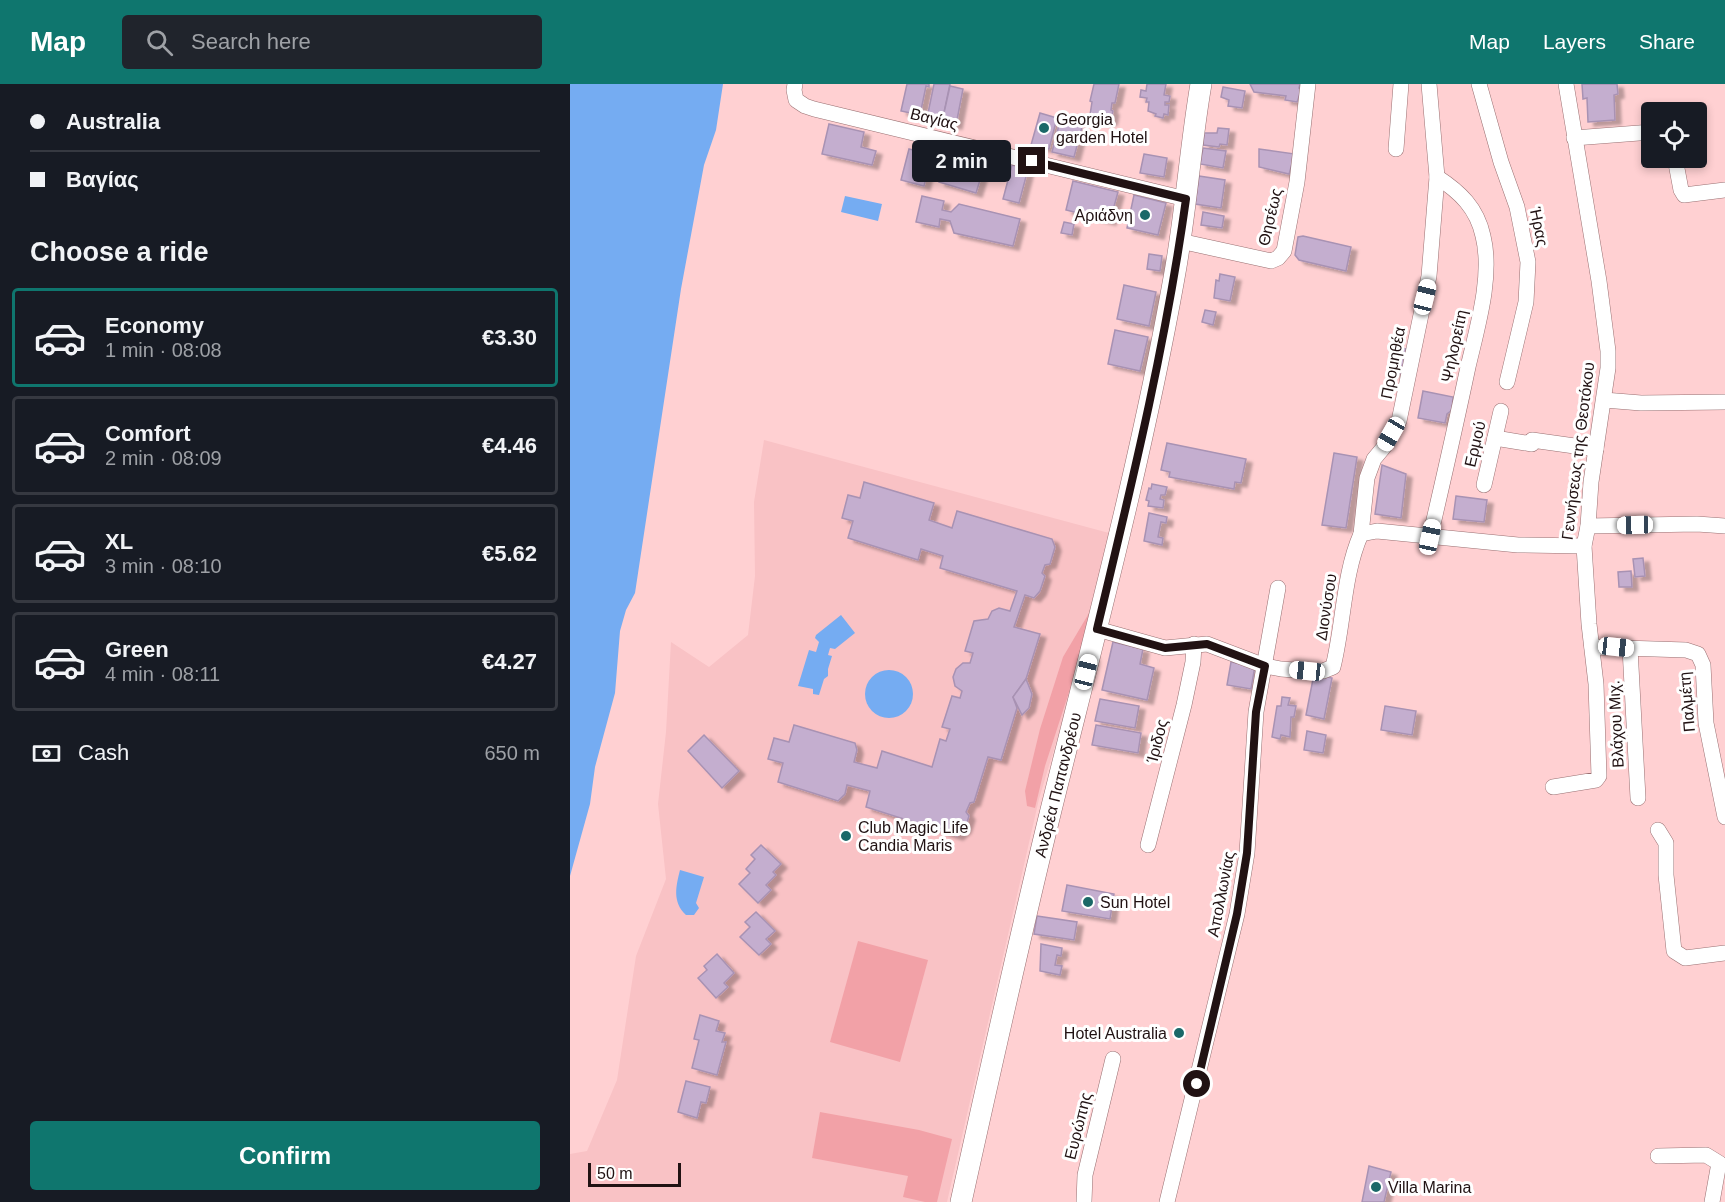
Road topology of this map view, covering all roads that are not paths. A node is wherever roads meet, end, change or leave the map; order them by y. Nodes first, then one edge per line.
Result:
1 (795, 84) edge
2 (1201, 84) edge
3 (1308, 84) edge
4 (1401, 84) edge
5 (1429, 84) edge
6 (1479, 84) edge
7 (1566, 84) edge
8 (1641, 133) edge
9 (1574, 138) junction
10 (1396, 149) dead end
11 (1677, 168) edge
12 (1437, 177) junction
13 (1725, 190) edge
14 (1186, 199) junction
15 (1180, 242) junction
16 (1507, 382) dead end
17 (1604, 400) junction
18 (1725, 402) edge
19 (1501, 411) dead end
20 (1495, 438) junction
21 (1596, 449) junction
22 (1484, 485) dead end
23 (1588, 526) junction
24 (1725, 526) edge
25 (1361, 534) junction
26 (1430, 537) junction
27 (1584, 546) junction
28 (1278, 588) dead end
29 (1097, 629) junction
30 (1194, 644) junction
31 (1592, 647) junction
32 (1630, 648) junction
33 (1265, 666) junction
34 (1553, 787) dead end
35 (1638, 798) dead end
36 (1725, 817) edge
37 (1658, 830) dead end
38 (1148, 844) dead end
39 (1725, 953) edge
40 (1113, 1059) dead end
41 (1658, 1156) dead end
42 (961, 1202) edge
43 (1084, 1202) edge
44 (1167, 1202) edge
45 (1712, 1202) edge

1 - 14 street, Βαγίας
2 - 14 main road, Ανδρέα Παπανδρέου
3 - 15 street, Θησέως
4 - 10 street
5 - 12 street, Προμηθέα
6 - 16 street, Ήρας
7 - 9 street, Γεννήσεως της Θεοτόκου
8 - 9 street
9 - 17 street, Γεννήσεως της Θεοτόκου
11 - 13 street
12 - 25 street, Προμηθέα
12 - 26 street, Ψηλορείτη
14 - 15 main road, Ανδρέα Παπανδρέου
15 - 29 main road, Ανδρέα Παπανδρέου
17 - 18 street
17 - 21 street, Γεννήσεως της Θεοτόκου
19 - 20 street, Ερμού
20 - 21 street
20 - 22 street, Ερμού
21 - 23 street, Γεννήσεως της Θεοτόκου
23 - 24 street
23 - 27 street, Γεννήσεως της Θεοτόκου
25 - 26 street
25 - 33 street, Διονύσου
26 - 27 street
27 - 31 street, Γεννήσεως της Θεοτόκου
28 - 33 street, Απολλωνίας
29 - 30 street, Διονύσου
29 - 42 main road, Ανδρέα Παπανδρέου
30 - 33 street, Διονύσου
30 - 38 street, Ίριδος
31 - 32 street, Παλμέτη
31 - 34 street, Γεννήσεως της Θεοτόκου
32 - 35 street, Βλάχου Μιχ.
32 - 36 street, Παλμέτη
33 - 44 street, Απολλωνίας
37 - 39 street
40 - 43 street, Ευρώπης
41 - 45 street

